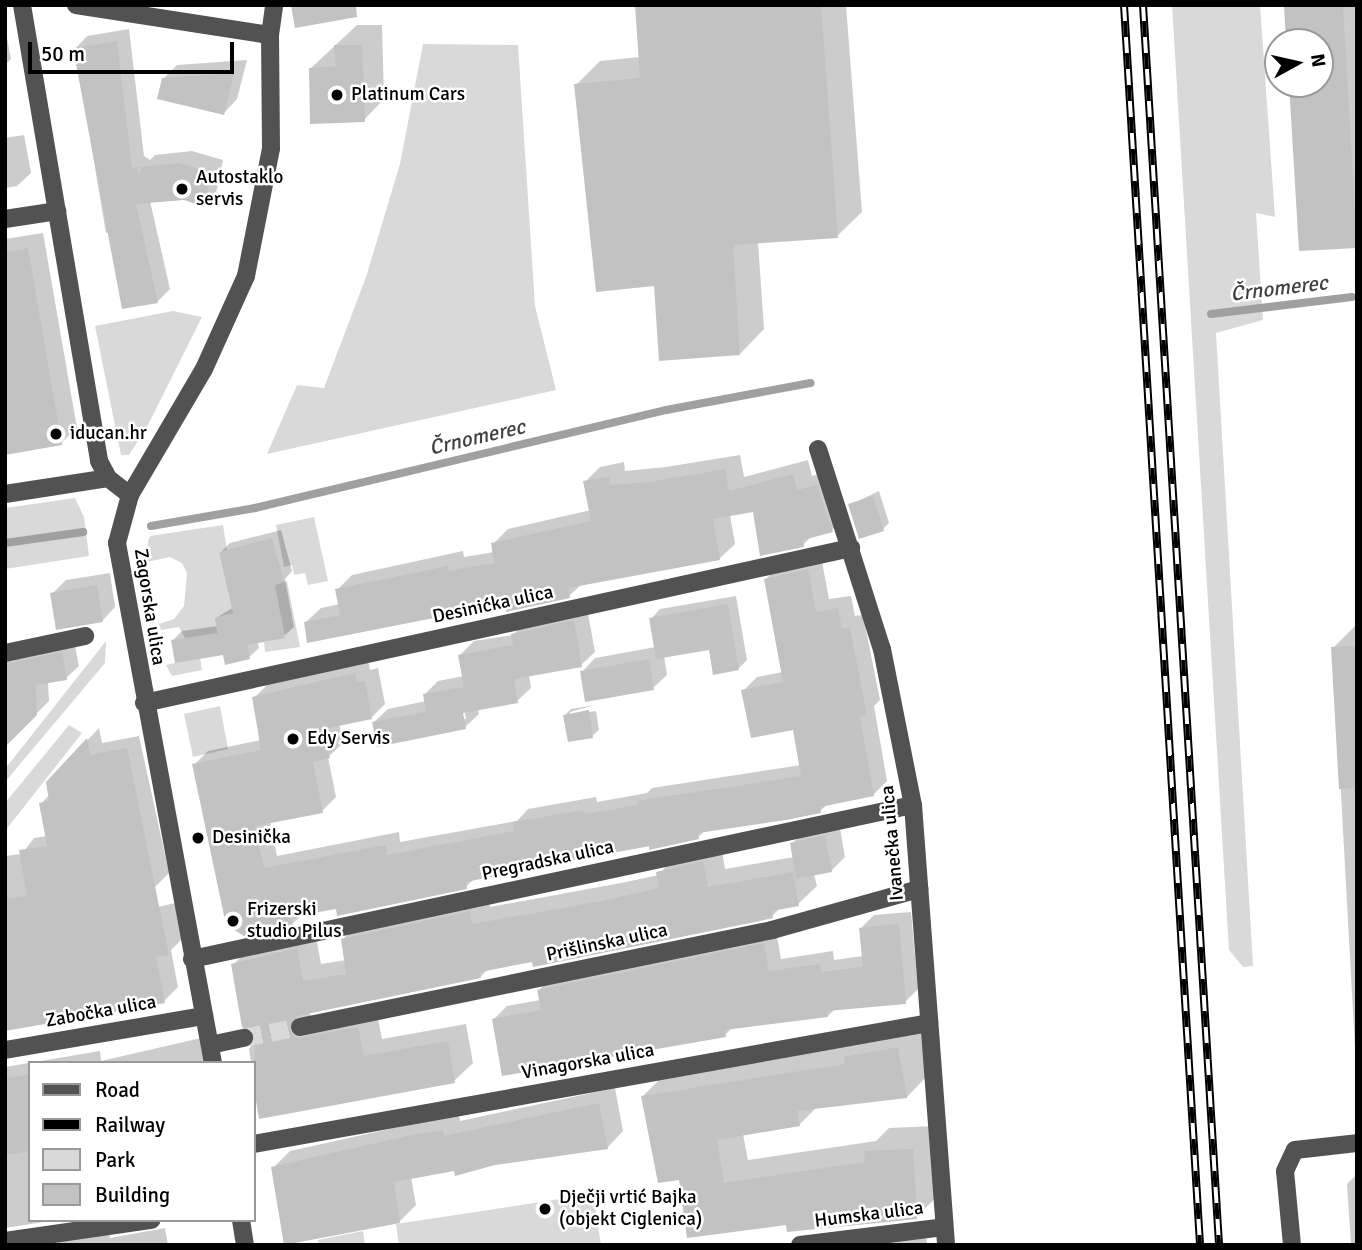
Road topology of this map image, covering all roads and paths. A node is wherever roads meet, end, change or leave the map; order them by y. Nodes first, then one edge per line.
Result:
1 (21, 5) edge
2 (76, 5) edge
3 (274, 5) edge
4 (5, 8) edge
5 (270, 35) junction
6 (57, 211) junction
7 (5, 219) edge
8 (818, 449) dead end
9 (108, 478) junction
10 (5, 494) edge
11 (130, 495) junction
12 (851, 548) junction
13 (85, 636) dead end
14 (5, 653) edge
15 (144, 703) junction
16 (913, 805) junction
17 (919, 889) junction
18 (192, 959) junction
19 (204, 1016) junction
20 (929, 1023) junction
21 (300, 1027) tunnel mouth
22 (244, 1038) tunnel mouth
23 (5, 1050) edge
24 (212, 1054) edge
25 (1357, 1143) edge
26 (256, 1144) edge
27 (137, 1222) edge
28 (241, 1222) edge
29 (945, 1236) edge
30 (5, 1241) edge
31 (245, 1245) edge
32 (800, 1245) edge
33 (1292, 1245) edge

1 - 4 street
1 - 6 street
2 - 5 street
3 - 5 street, Zagorska ulica
5 - 11 street, Zagorska ulica
6 - 7 street
6 - 9 street
8 - 12 street, Ivanečka ulica
9 - 10 street
9 - 11 street
11 - 15 street, Zagorska ulica
12 - 15 street, Desinićka ulica
12 - 16 street, Ivanečka ulica
13 - 14 street
15 - 18 street, Zagorska ulica
16 - 17 street, Ivanečka ulica
16 - 18 street, Pregradska ulica
17 - 20 street, Ivanečka ulica
17 - 21 street, Prišlinska ulica
18 - 19 street, Zagorska ulica
19 - 23 street, Zabočka ulica
19 - 24 street, Zagorska ulica
20 - 26 street, Vinagorska ulica
20 - 29 street, Ivanečka ulica
22 - 24 street
25 - 33 street
27 - 30 street
28 - 31 street
29 - 32 street, Humska ulica

